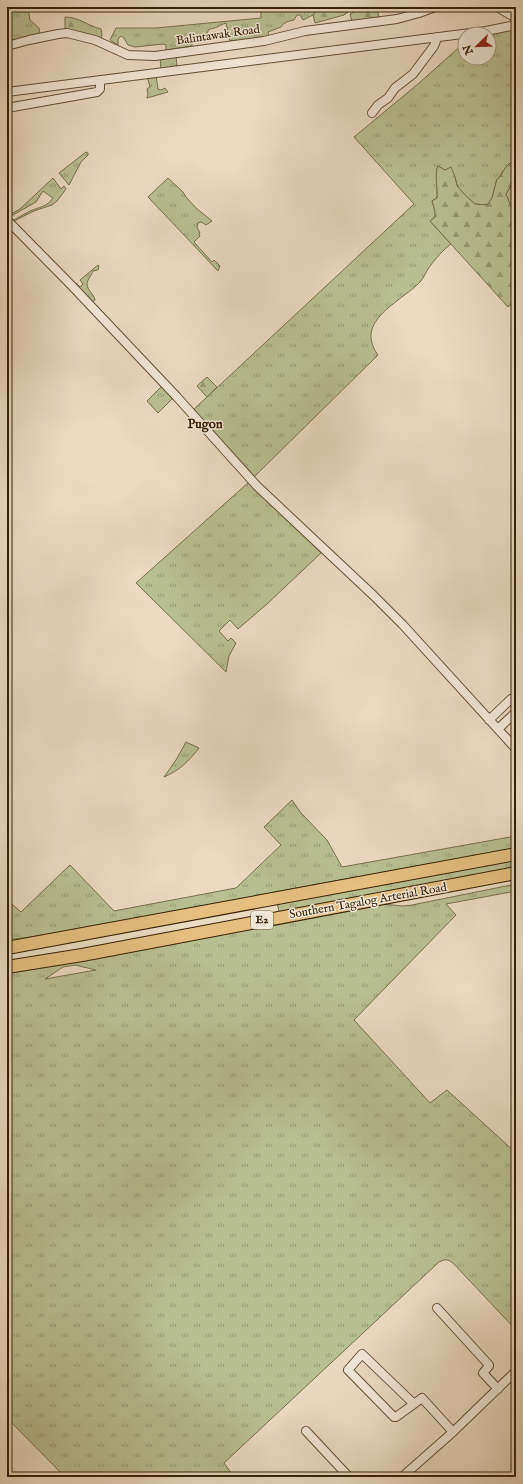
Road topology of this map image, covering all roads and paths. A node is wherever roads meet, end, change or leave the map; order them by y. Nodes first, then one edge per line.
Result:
1 (434, 7) edge
2 (497, 7) edge
3 (516, 18) edge
4 (516, 25) edge
5 (436, 37) junction
6 (7, 46) edge
7 (100, 80) junction
8 (7, 92) edge
9 (7, 108) edge
10 (372, 114) dead end
11 (7, 220) edge
12 (516, 698) edge
13 (516, 712) edge
14 (489, 720) junction
15 (498, 729) junction
16 (516, 749) edge
17 (516, 854) edge
18 (516, 873) edge
19 (7, 948) edge
20 (7, 967) edge
21 (437, 1308) dead end
22 (516, 1371) edge
23 (498, 1389) junction
24 (414, 1404) junction
25 (306, 1431) dead end
26 (454, 1432) junction
27 (349, 1477) edge
28 (402, 1477) edge

1 - 6 street, Balintawak Road
2 - 3 street
4 - 5 street
5 - 7 street
5 - 10 street
7 - 8 street
7 - 9 street
11 - 14 street
12 - 14 street
13 - 15 street
14 - 15 street
15 - 16 street
17 - 19 highway, Southern Tagalog Arterial Road / E2
18 - 20 highway, Southern Tagalog Arterial Road / E2
21 - 23 street
22 - 23 street
23 - 26 street
24 - 24 street
24 - 26 street
25 - 27 street
26 - 28 street

